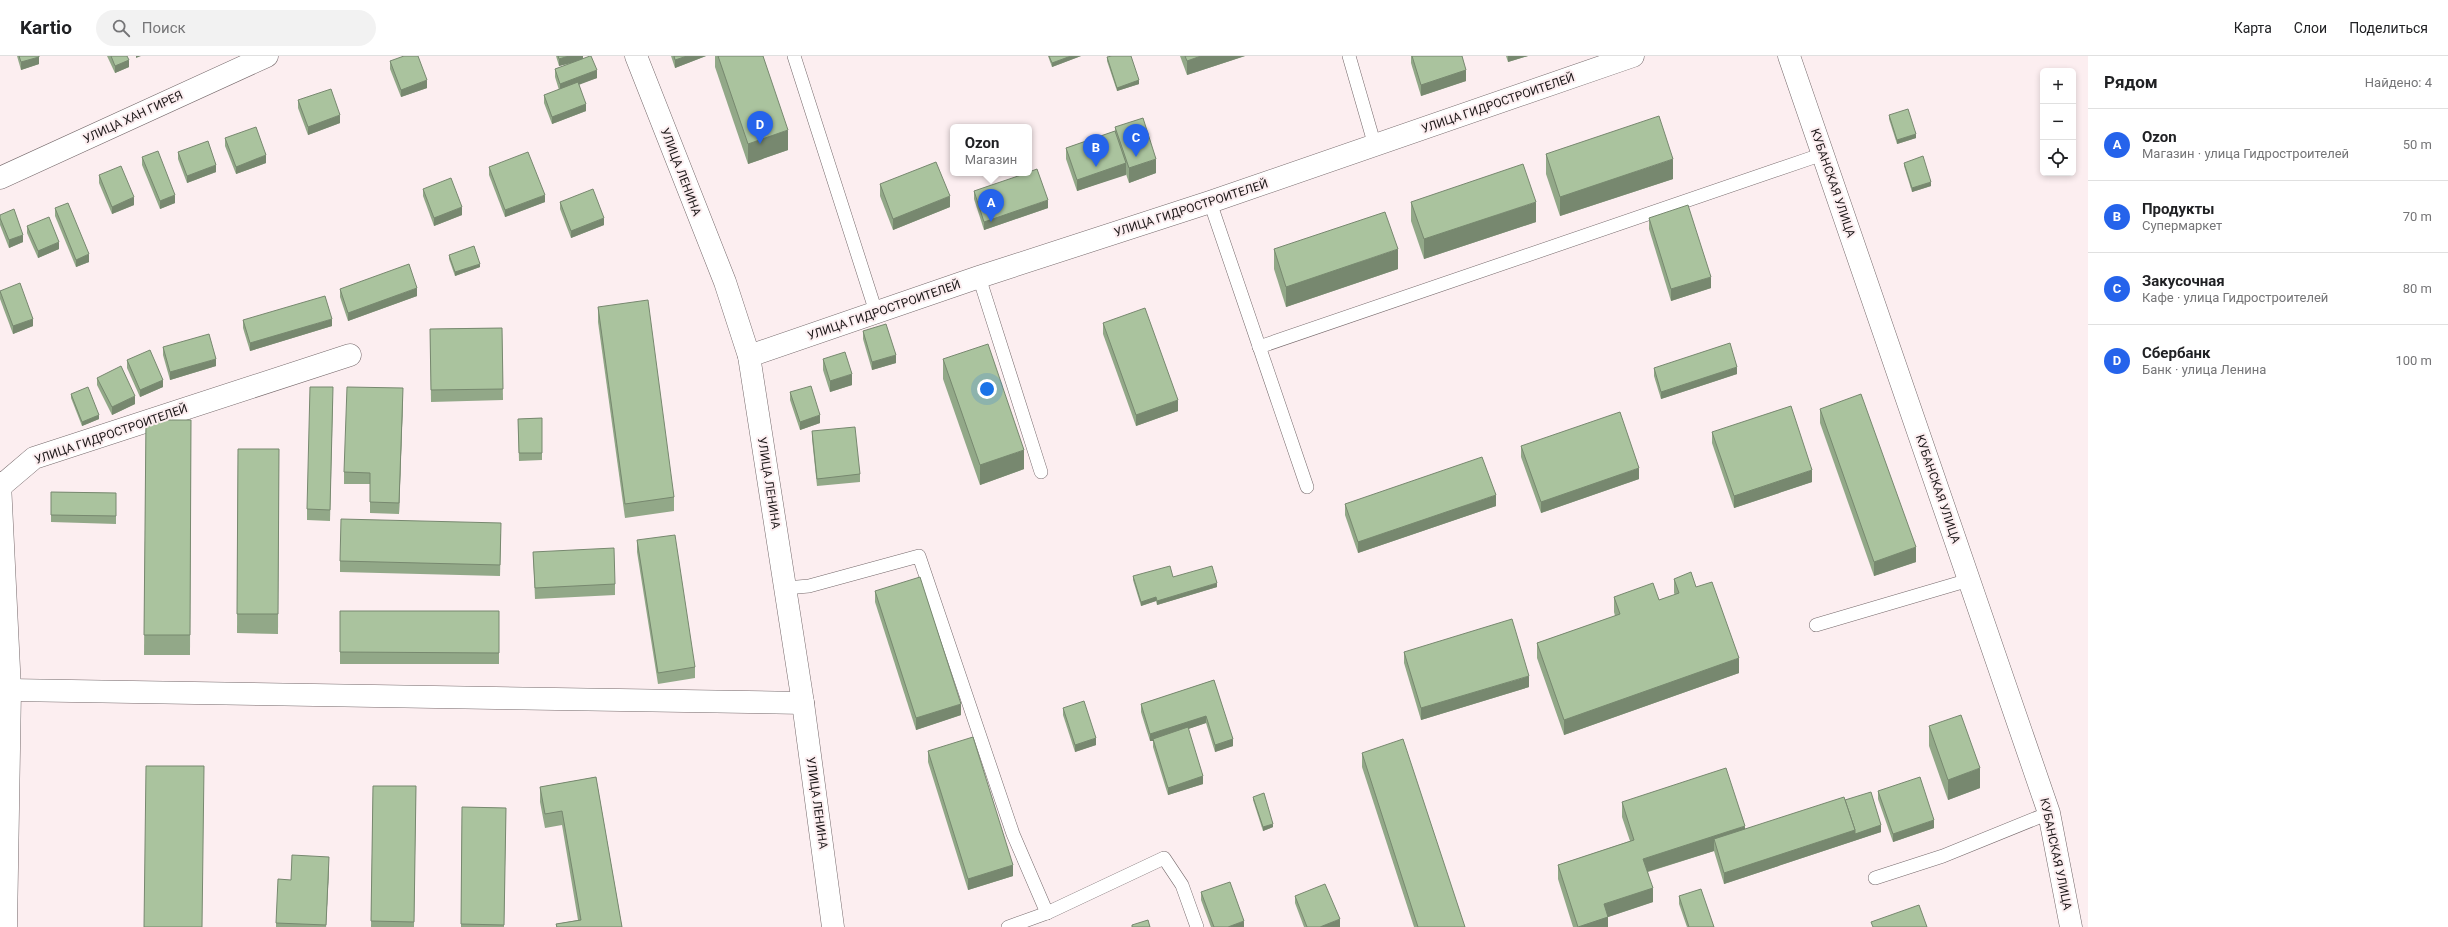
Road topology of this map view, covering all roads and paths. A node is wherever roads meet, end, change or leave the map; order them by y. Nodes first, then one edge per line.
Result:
1 (267, 56) edge
2 (636, 56) edge
3 (794, 56) edge
4 (1349, 56) edge
5 (1633, 56) edge
6 (1789, 56) edge
7 (1375, 146) junction
8 (1824, 154) junction
9 (0, 178) edge
10 (1210, 202) junction
11 (978, 277) junction
12 (876, 312) junction
13 (1259, 347) junction
14 (350, 355) dead end
15 (749, 356) junction
16 (1041, 472) dead end
17 (0, 485) edge
18 (1307, 487) dead end
19 (1969, 580) junction
20 (786, 588) junction
21 (1816, 625) dead end
22 (10, 690) junction
23 (803, 703) junction
24 (4, 810) edge
25 (2049, 812) junction
26 (1874, 878) dead end
27 (1048, 913) junction
28 (1030, 924) edge
29 (6, 927) edge
30 (833, 927) edge
31 (1008, 927) edge
32 (1197, 927) edge
33 (2072, 927) edge

1 - 9 street, УЛИЦА ХАН ГИРЕЯ
2 - 15 street, УЛИЦА ЛЕНИНА
3 - 12 lane
4 - 7 lane
5 - 7 street, УЛИЦА ГИДРОСТРОИТЕЛЕЙ
6 - 8 street, КУБАНСКАЯ УЛИЦА
7 - 10 street, УЛИЦА ГИДРОСТРОИТЕЛЕЙ
8 - 13 lane
8 - 19 street, КУБАНСКАЯ УЛИЦА
10 - 11 street, УЛИЦА ГИДРОСТРОИТЕЛЕЙ
10 - 13 lane
11 - 12 street, УЛИЦА ГИДРОСТРОИТЕЛЕЙ
11 - 16 lane
12 - 15 street, УЛИЦА ГИДРОСТРОИТЕЛЕЙ
13 - 18 lane
14 - 17 street, УЛИЦА ГИДРОСТРОИТЕЛЕЙ
15 - 20 street, УЛИЦА ЛЕНИНА
17 - 22 street, УЛИЦА ГИДРОСТРОИТЕЛЕЙ
19 - 21 lane
19 - 25 street, КУБАНСКАЯ УЛИЦА
20 - 23 street, УЛИЦА ЛЕНИНА
20 - 27 lane
22 - 23 street
22 - 24 street, УЛИЦА ГИДРОСТРОИТЕЛЕЙ
23 - 30 street, УЛИЦА ЛЕНИНА
24 - 29 street, УЛИЦА ГИДРОСТРОИТЕЛЕЙ
25 - 26 lane
25 - 33 street, КУБАНСКАЯ УЛИЦА
27 - 28 lane
27 - 32 lane
28 - 31 lane

